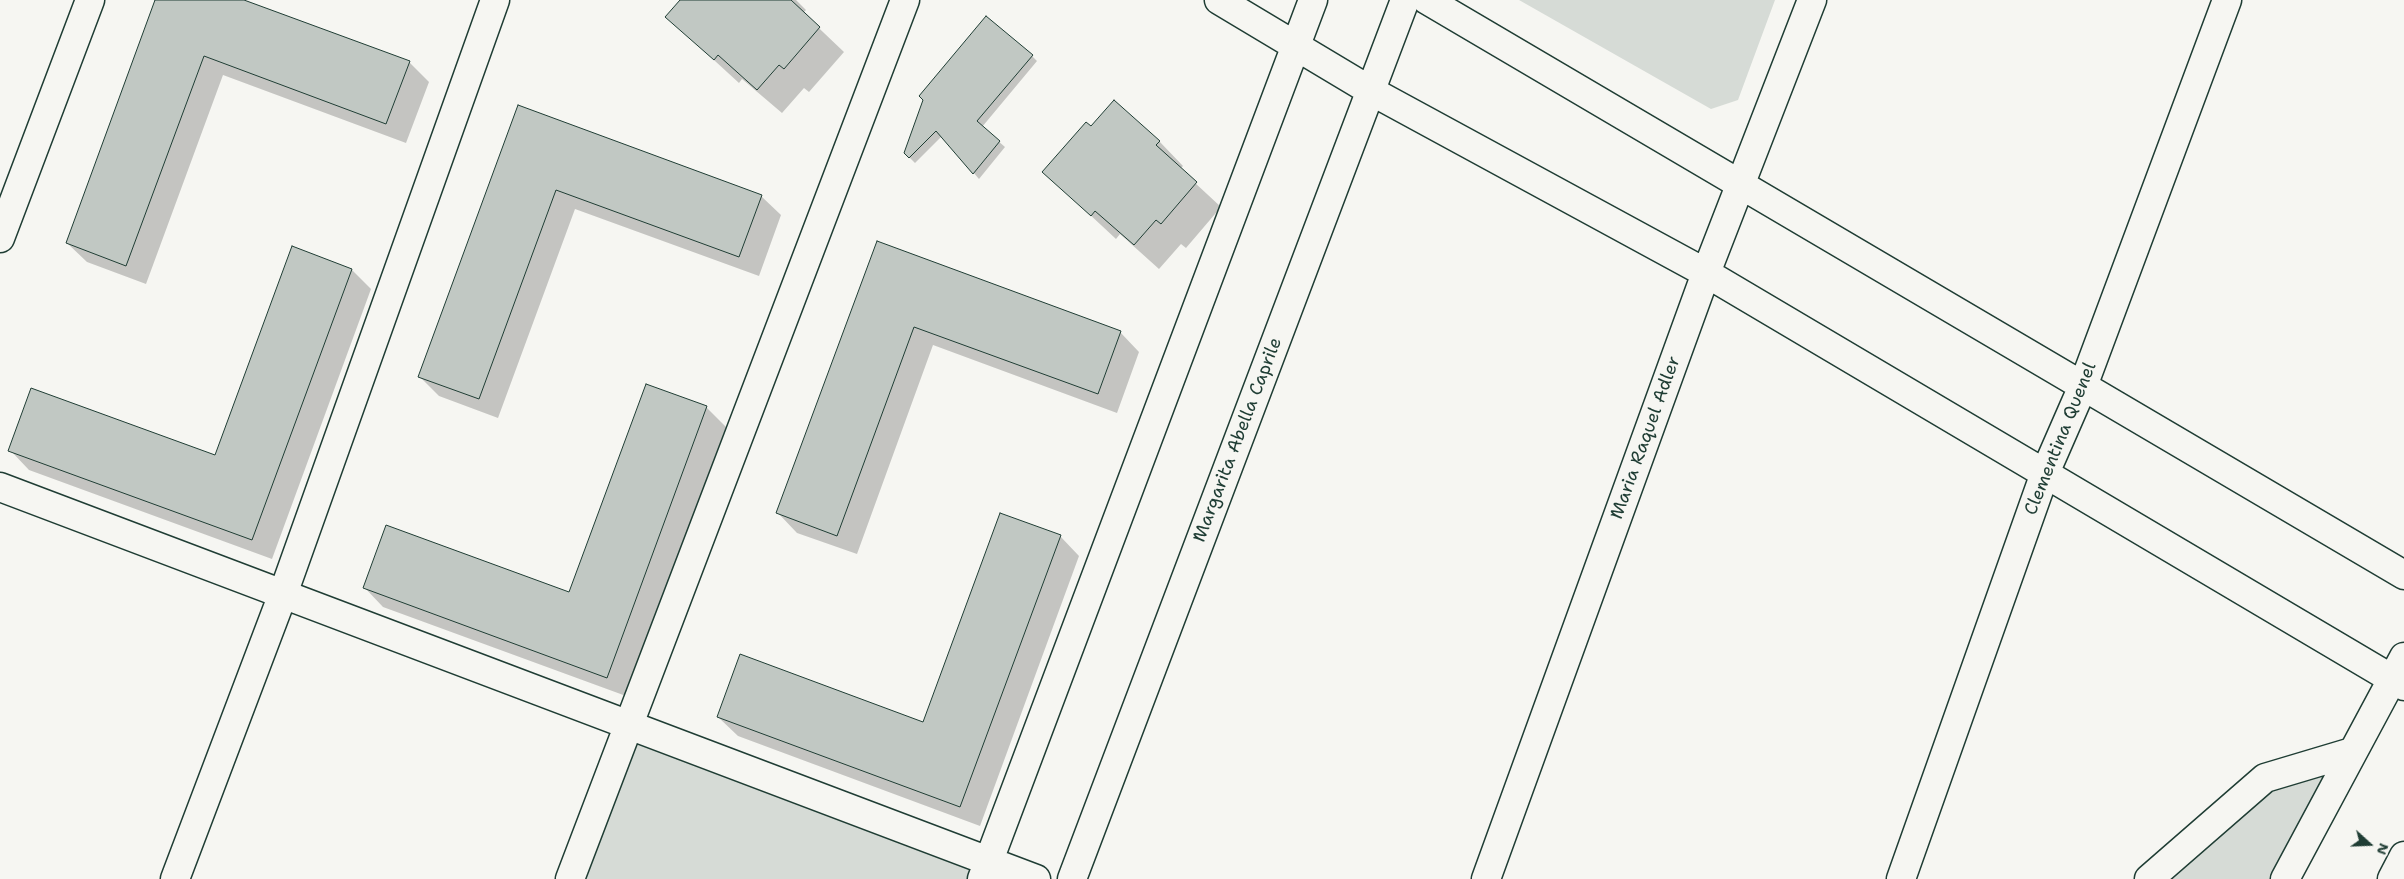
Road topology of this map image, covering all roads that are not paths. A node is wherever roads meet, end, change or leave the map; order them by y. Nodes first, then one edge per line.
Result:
1 (90, 0) edge
2 (495, 0) edge
3 (905, 0) edge
4 (1219, 0) edge
5 (1313, 0) edge
6 (1405, 0) edge
7 (1427, 0) edge
8 (1812, 0) edge
9 (2226, 0) edge
10 (1296, 46) junction
11 (1371, 91) junction
12 (1741, 183) junction
13 (0, 238) edge
14 (1706, 273) junction
15 (2083, 386) junction
16 (2045, 473) junction
17 (0, 486) edge
18 (2404, 575) edge
19 (283, 594) junction
20 (2400, 674) edge
21 (627, 726) junction
22 (2352, 752) junction
23 (2404, 856) edge
24 (986, 870) edge
25 (175, 879) edge
26 (570, 879) edge
27 (1036, 879) edge
28 (1072, 879) edge
29 (1486, 879) edge
30 (1901, 879) edge
31 (2149, 879) edge
32 (2285, 879) edge
33 (2392, 879) edge

1 - 13 street
2 - 19 street
3 - 21 street
4 - 10 street
5 - 10 street
6 - 11 street, Margarita Abella Caprile
7 - 12 street
8 - 12 street, Maria Raquel Adler
9 - 15 street, Clementina Quenel
10 - 11 street
10 - 24 street
11 - 14 street
11 - 28 street, Margarita Abella Caprile
12 - 14 street, Maria Raquel Adler
12 - 15 street
14 - 16 street
14 - 29 street, Maria Raquel Adler
15 - 16 street, Clementina Quenel
15 - 18 street
16 - 20 street
16 - 30 street, Clementina Quenel
17 - 19 street
19 - 21 street
19 - 25 street
20 - 22 street
21 - 24 street
21 - 26 street
22 - 31 street
22 - 32 street
23 - 33 street
24 - 27 street

